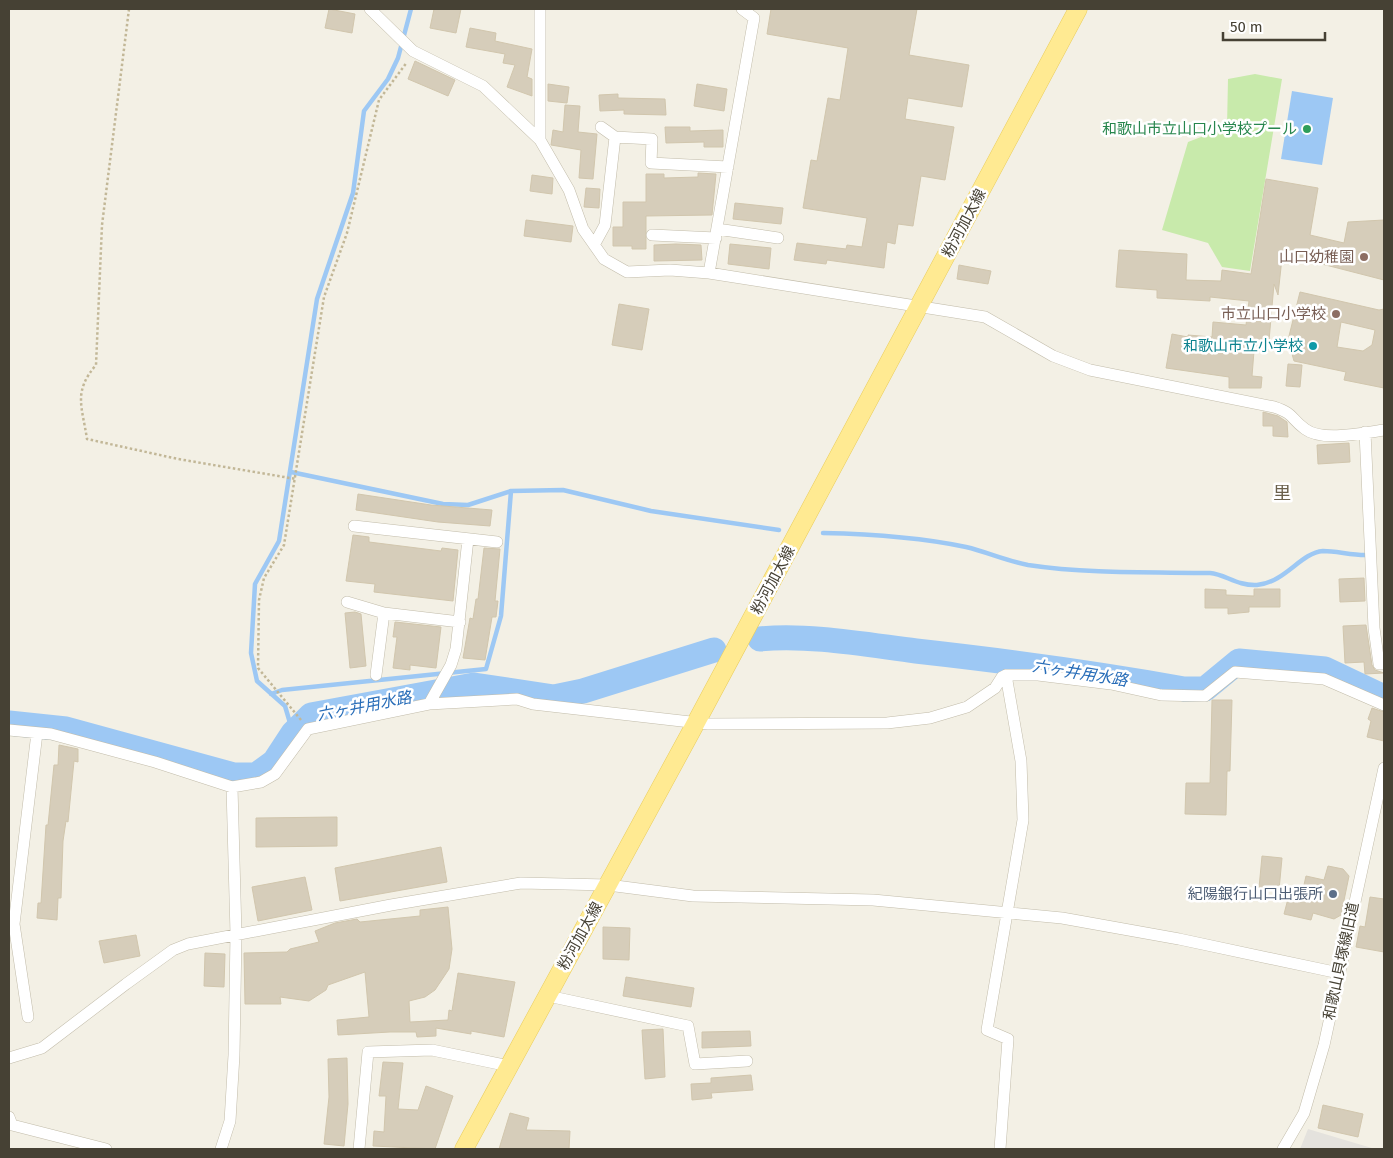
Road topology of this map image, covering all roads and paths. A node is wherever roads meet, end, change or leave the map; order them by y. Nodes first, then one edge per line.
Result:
1 (129, 9) edge
2 (370, 9) edge
3 (540, 9) edge
4 (742, 9) edge
5 (1078, 9) edge
6 (413, 51) junction
7 (601, 127) dead end
8 (615, 137) junction
9 (540, 140) junction
10 (728, 167) junction
11 (716, 234) junction
12 (652, 235) dead end
13 (778, 238) dead end
14 (594, 245) junction
15 (710, 273) junction
16 (920, 306) junction
17 (1384, 430) edge
18 (1365, 432) junction
19 (296, 479) junction
20 (354, 526) dead end
21 (468, 539) junction
22 (497, 542) dead end
23 (347, 602) dead end
24 (384, 613) junction
25 (460, 622) junction
26 (1384, 664) edge
27 (376, 675) dead end
28 (1006, 675) junction
29 (429, 704) junction
30 (1384, 705) edge
31 (696, 724) junction
32 (308, 729) junction
33 (9, 730) edge
34 (37, 732) junction
35 (1384, 768) edge
36 (232, 787) junction
37 (608, 885) junction
38 (1009, 914) junction
39 (236, 934) junction
40 (1338, 973) junction
41 (548, 996) junction
42 (28, 1017) dead end
43 (9, 1058) edge
44 (747, 1061) dead end
45 (509, 1066) junction
46 (9, 1116) edge
47 (106, 1149) edge
48 (222, 1149) edge
49 (359, 1149) edge
50 (464, 1149) edge
51 (1000, 1149) edge
52 (1283, 1149) edge

1 - 19 path
2 - 6 street
3 - 9 street
4 - 10 street
5 - 16 main road, 粉河加太線
6 - 9 street
6 - 19 path
7 - 8 street
8 - 10 street
8 - 14 street
9 - 14 street
10 - 11 street
11 - 12 street
11 - 13 street
11 - 15 street
14 - 15 street
15 - 16 street
16 - 18 street
16 - 31 main road, 粉河加太線
17 - 18 street
18 - 26 street
19 - 32 path
20 - 21 street
21 - 22 street
21 - 25 street
23 - 24 street
24 - 25 street
24 - 27 street
25 - 29 street
28 - 30 street
28 - 31 street
28 - 38 street
29 - 31 street
29 - 32 street
31 - 37 main road, 粉河加太線
32 - 36 street
33 - 34 street
34 - 36 street
34 - 42 street
35 - 40 street, 和歌山貝塚線旧道
36 - 39 street
37 - 38 street
37 - 39 street
37 - 41 main road, 粉河加太線
38 - 40 street
38 - 51 street
39 - 43 street
39 - 48 street
40 - 52 street, 和歌山貝塚線旧道
41 - 44 street
41 - 45 main road, 粉河加太線
45 - 49 street
45 - 50 main road, 粉河加太線
46 - 47 street

